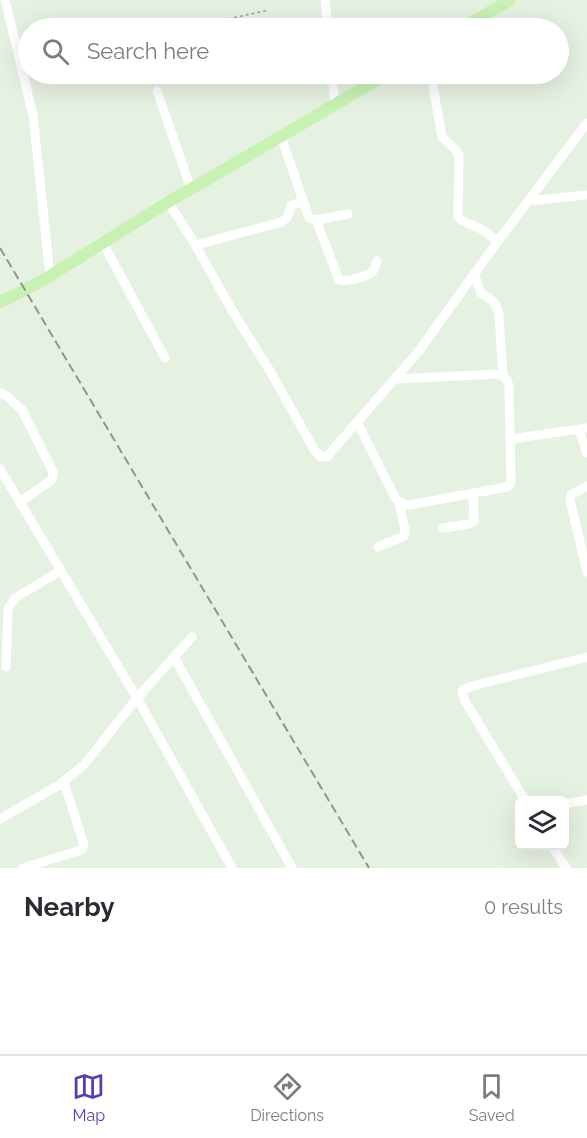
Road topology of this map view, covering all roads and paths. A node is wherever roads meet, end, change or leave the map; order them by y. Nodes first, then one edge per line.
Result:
1 (5, 0) edge
2 (325, 0) edge
3 (510, 0) edge
4 (270, 10) dead end
5 (233, 18) edge
6 (327, 18) edge
7 (480, 18) edge
8 (18, 53) edge
9 (25, 84) edge
10 (333, 84) edge
11 (369, 84) edge
12 (433, 84) edge
13 (157, 91) dead end
14 (334, 104) junction
15 (587, 123) edge
16 (281, 136) junction
17 (191, 189) junction
18 (587, 195) edge
19 (303, 201) junction
20 (528, 201) junction
21 (168, 202) junction
22 (348, 214) dead end
23 (316, 220) junction
24 (498, 241) junction
25 (103, 243) junction
26 (196, 245) junction
27 (377, 261) dead end
28 (474, 274) junction
29 (50, 276) junction
30 (0, 302) edge
31 (165, 358) dead end
32 (503, 375) junction
33 (395, 379) junction
34 (0, 393) edge
35 (357, 422) junction
36 (583, 429) edge
37 (510, 439) junction
38 (587, 453) edge
39 (0, 469) edge
40 (587, 486) edge
41 (473, 493) junction
42 (20, 502) junction
43 (399, 502) junction
44 (443, 528) dead end
45 (378, 547) dead end
46 (60, 571) junction
47 (587, 572) edge
48 (192, 637) dead end
49 (174, 657) junction
50 (587, 657) edge
51 (6, 667) dead end
52 (137, 698) junction
53 (64, 782) junction
54 (522, 796) edge
55 (587, 800) edge
56 (569, 803) edge
57 (0, 819) edge
58 (555, 850) edge
59 (23, 868) edge
60 (232, 868) edge
61 (292, 868) edge
62 (566, 868) edge

1 - 8 street
2 - 6 street
3 - 7 main road
4 - 5 path
9 - 29 street
10 - 14 street
11 - 14 main road
12 - 24 street
13 - 17 street
14 - 16 main road
15 - 20 street
16 - 17 main road
16 - 19 street
17 - 21 main road
18 - 20 street
19 - 23 street
19 - 26 street
20 - 24 street
21 - 25 main road
21 - 26 street
22 - 23 street
23 - 27 street
24 - 28 street
25 - 29 main road
25 - 31 street
26 - 35 street
28 - 32 street
28 - 33 street
29 - 30 main road
32 - 33 street
32 - 37 street
33 - 35 street
34 - 42 street
35 - 43 street
36 - 37 street
36 - 38 street
37 - 41 street
39 - 42 street
40 - 47 street
41 - 43 street
41 - 44 street
42 - 46 street
43 - 45 street
46 - 51 street
46 - 52 street
48 - 49 street
49 - 52 street
49 - 61 street
50 - 54 street
52 - 53 street
52 - 60 street
53 - 57 street
53 - 59 street
55 - 56 street
58 - 62 street

